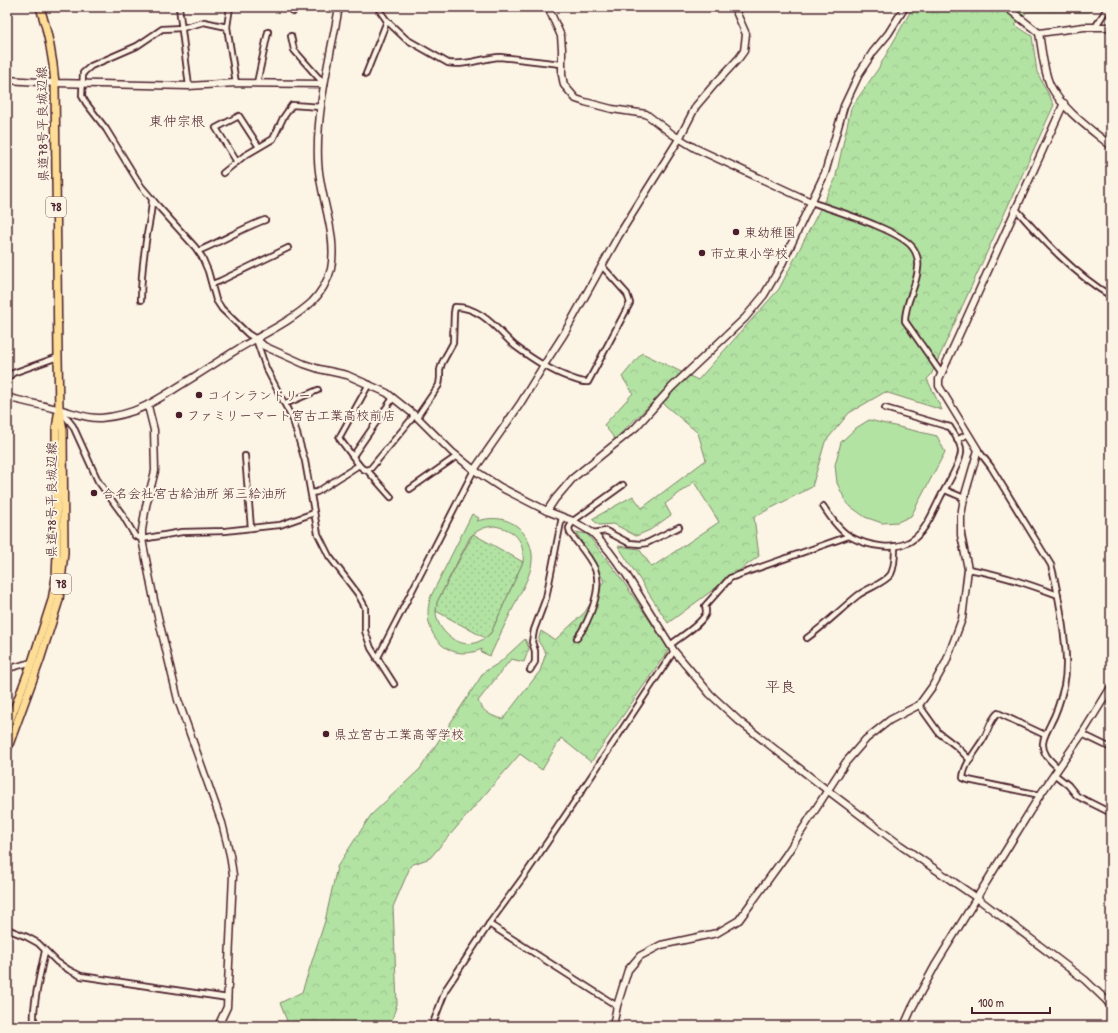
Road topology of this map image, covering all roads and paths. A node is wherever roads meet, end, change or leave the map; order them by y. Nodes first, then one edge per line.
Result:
1 (40, 7) edge
2 (180, 7) edge
3 (230, 7) edge
4 (339, 7) edge
5 (377, 7) edge
6 (548, 7) edge
7 (734, 7) edge
8 (905, 7) edge
9 (1006, 7) edge
10 (1108, 7) edge
11 (387, 21) junction
12 (1096, 26) junction
13 (227, 27) junction
14 (1111, 27) edge
15 (182, 28) junction
16 (268, 32) dead end
17 (1039, 33) junction
18 (291, 36) dead end
19 (562, 64) junction
20 (366, 74) dead end
21 (7, 80) edge
22 (55, 83) junction
23 (82, 83) junction
24 (236, 83) junction
25 (257, 83) junction
26 (324, 84) junction
27 (189, 86) junction
28 (1064, 103) junction
29 (321, 107) junction
30 (679, 139) junction
31 (1111, 146) edge
32 (259, 148) junction
33 (237, 162) junction
34 (223, 173) dead end
35 (152, 199) junction
36 (811, 202) junction
37 (1015, 208) junction
38 (265, 220) dead end
39 (288, 248) dead end
40 (198, 251) junction
41 (602, 266) junction
42 (212, 284) junction
43 (1111, 296) edge
44 (141, 300) dead end
45 (256, 339) junction
46 (58, 357) junction
47 (544, 365) junction
48 (940, 373) junction
49 (7, 379) edge
50 (369, 384) junction
51 (318, 390) dead end
52 (7, 397) edge
53 (393, 398) junction
54 (286, 404) junction
55 (148, 406) junction
56 (885, 408) dead end
57 (59, 409) junction
58 (416, 416) junction
59 (968, 434) junction
60 (957, 440) junction
61 (978, 450) junction
62 (245, 456) dead end
63 (353, 456) junction
64 (457, 456) junction
65 (359, 465) junction
66 (367, 470) junction
67 (474, 470) junction
68 (623, 485) dead end
69 (410, 489) dead end
70 (945, 490) junction
71 (311, 493) junction
72 (391, 497) dead end
73 (964, 498) junction
74 (823, 506) dead end
75 (547, 511) junction
76 (314, 513) junction
77 (562, 517) junction
78 (573, 522) junction
79 (679, 527) dead end
80 (251, 528) junction
81 (593, 533) junction
82 (848, 536) junction
83 (142, 539) junction
84 (896, 546) junction
85 (968, 569) junction
86 (1058, 594) junction
87 (577, 638) dead end
88 (807, 638) dead end
89 (670, 645) junction
90 (674, 651) junction
91 (377, 659) junction
92 (40, 660) junction
93 (32, 662) junction
94 (7, 669) edge
95 (530, 670) dead end
96 (394, 684) dead end
97 (1111, 687) edge
98 (919, 705) junction
99 (7, 728) edge
100 (1082, 734) junction
101 (1045, 735) junction
102 (9, 738) edge
103 (1111, 748) edge
104 (7, 750) edge
105 (970, 760) junction
106 (1058, 768) junction
107 (1054, 774) junction
108 (827, 790) junction
109 (1040, 795) junction
110 (1111, 813) edge
111 (977, 898) junction
112 (489, 924) junction
113 (7, 929) edge
114 (45, 951) junction
115 (228, 998) junction
116 (617, 1006) junction
117 (1111, 1006) edge
118 (35, 1026) edge
119 (218, 1026) edge
120 (432, 1026) edge
121 (613, 1026) edge
122 (904, 1026) edge

1 - 22 main road, 県道78号平良城辺線 / 78
2 - 15 street
3 - 13 street
4 - 26 street
5 - 11 street
6 - 19 street
7 - 30 street
8 - 36 street
9 - 17 street
10 - 12 street
11 - 19 street
11 - 20 street
12 - 14 street
12 - 17 street
13 - 15 street
13 - 24 street
15 - 23 street
15 - 27 street
16 - 25 street
17 - 28 street
18 - 26 street
19 - 30 street
21 - 22 street
22 - 23 street
22 - 46 main road, 県道78号平良城辺線 / 78
23 - 27 street
23 - 35 street
24 - 25 street
24 - 27 street
25 - 26 street
26 - 29 street
28 - 31 street
28 - 37 street
29 - 32 street
29 - 45 street
30 - 36 street
30 - 41 street
32 - 33 street
32 - 33 street
33 - 34 street
35 - 40 street
35 - 44 street
36 - 48 street
36 - 75 street
37 - 43 street
37 - 48 street
38 - 40 street
39 - 42 street
40 - 42 street
41 - 47 street
41 - 47 street
42 - 45 street
45 - 50 street
45 - 54 street
45 - 55 street
46 - 49 street
46 - 57 main road, 県道78号平良城辺線 / 78
47 - 58 street
47 - 67 street
48 - 59 street
50 - 53 street
50 - 63 street
51 - 54 street
52 - 57 street
53 - 58 street
53 - 63 street
54 - 71 street
55 - 57 street
55 - 83 street
56 - 60 street
57 - 83 street
57 - 92 main road, 県道78号平良城辺線 / 78
57 - 93 main road, 県道78号平良城辺線 / 78
58 - 64 street
58 - 66 street
59 - 60 street
59 - 61 street
60 - 70 street
61 - 73 street
61 - 86 street
62 - 80 street
63 - 65 street
64 - 67 street
64 - 69 street
65 - 66 street
65 - 71 street
66 - 72 street
67 - 75 street
67 - 91 street
68 - 78 street
70 - 73 street
70 - 84 street
71 - 76 street
73 - 85 street
74 - 82 street
75 - 77 street
76 - 80 street
76 - 91 street
77 - 78 street
77 - 95 street
78 - 81 street
78 - 87 street
79 - 81 street
80 - 83 street
81 - 89 street
82 - 84 street
82 - 89 street
83 - 115 street
84 - 88 street
85 - 86 street
85 - 98 street
86 - 101 street
89 - 90 street
90 - 108 street
90 - 112 street
91 - 96 street
92 - 93 street
92 - 102 main road, 県道78号平良城辺線 / 78
93 - 94 street
93 - 99 main road, 県道78号平良城辺線 / 78
97 - 100 street
98 - 105 street
98 - 108 street
100 - 103 street
100 - 106 street
101 - 105 street
101 - 106 street
102 - 104 main road, 県道78号平良城辺線 / 78
105 - 109 street
106 - 107 street
107 - 109 street
107 - 110 street
108 - 111 street
108 - 116 street
109 - 111 street
111 - 117 street
111 - 122 street
112 - 116 street
112 - 120 street
113 - 114 street
114 - 115 street
114 - 118 street
115 - 119 street
116 - 121 street

